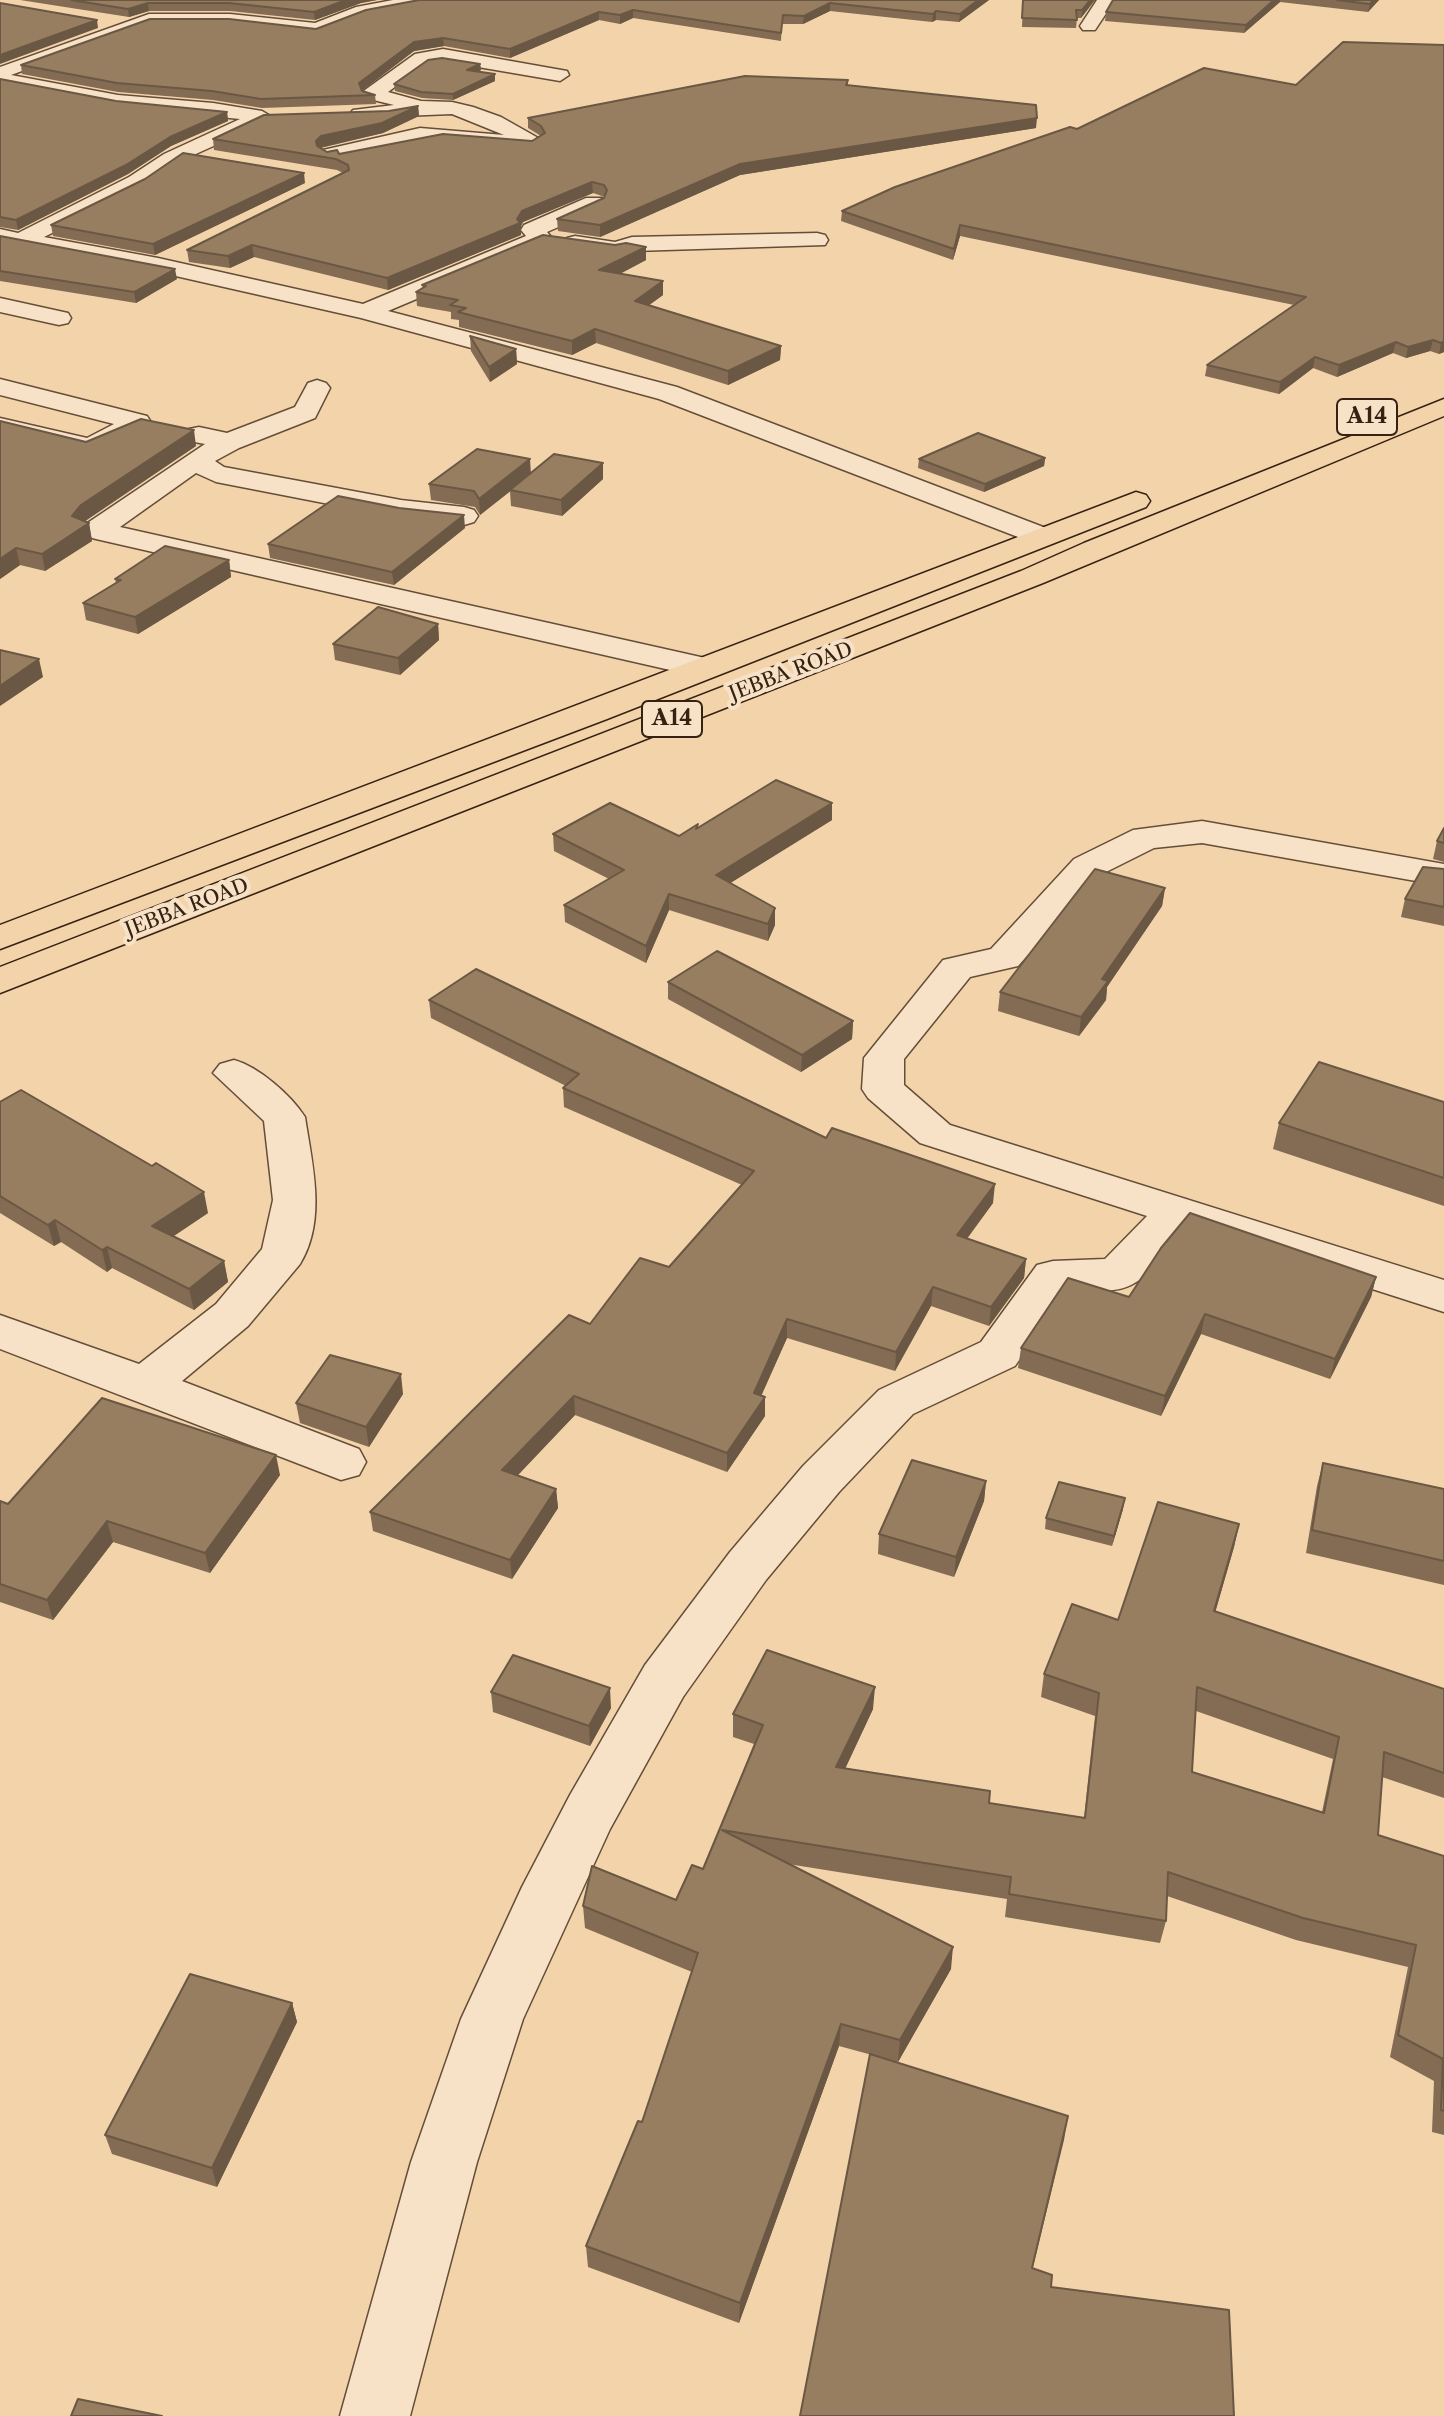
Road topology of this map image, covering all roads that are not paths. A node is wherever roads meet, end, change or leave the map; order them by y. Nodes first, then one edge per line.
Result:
1 (421, 0) edge
2 (1106, 0) edge
3 (99, 21) edge
4 (130, 25) junction
5 (1089, 26) dead end
6 (0, 73) edge
7 (560, 75) dead end
8 (0, 79) edge
9 (426, 106) junction
10 (336, 114) edge
11 (180, 153) junction
12 (330, 154) edge
13 (227, 161) edge
14 (594, 203) edge
15 (12, 238) edge
16 (541, 238) junction
17 (817, 240) dead end
18 (190, 252) edge
19 (158, 265) junction
20 (0, 305) edge
21 (365, 312) junction
22 (59, 318) dead end
23 (0, 387) edge
24 (317, 388) dead end
25 (1444, 390) edge
26 (1444, 407) edge
27 (138, 422) junction
28 (0, 426) edge
29 (229, 442) junction
30 (195, 461) junction
31 (464, 516) edge
32 (1041, 536) junction
33 (705, 668) junction
34 (1444, 875) edge
35 (0, 938) edge
36 (0, 981) edge
37 (234, 1073) dead end
38 (1175, 1212) junction
39 (1444, 1296) edge
40 (0, 1331) edge
41 (145, 1385) junction
42 (341, 1462) dead end
43 (375, 2416) edge

1 - 4 street
2 - 5 street
3 - 4 street
4 - 6 street
7 - 9 street
8 - 11 street
9 - 10 street
9 - 12 street
11 - 13 street
11 - 15 street
14 - 16 street
15 - 19 street
16 - 17 street
16 - 21 street
18 - 19 street
19 - 21 street
20 - 22 street
21 - 32 street
23 - 27 street
24 - 29 street
25 - 32 highway, A14
26 - 36 highway, JEBBA ROAD / A14
27 - 28 street
27 - 29 street
29 - 30 street
30 - 31 street
30 - 33 street
32 - 33 highway
33 - 35 highway
34 - 38 street
37 - 41 street
38 - 39 street
38 - 43 street
40 - 41 street
41 - 42 street

